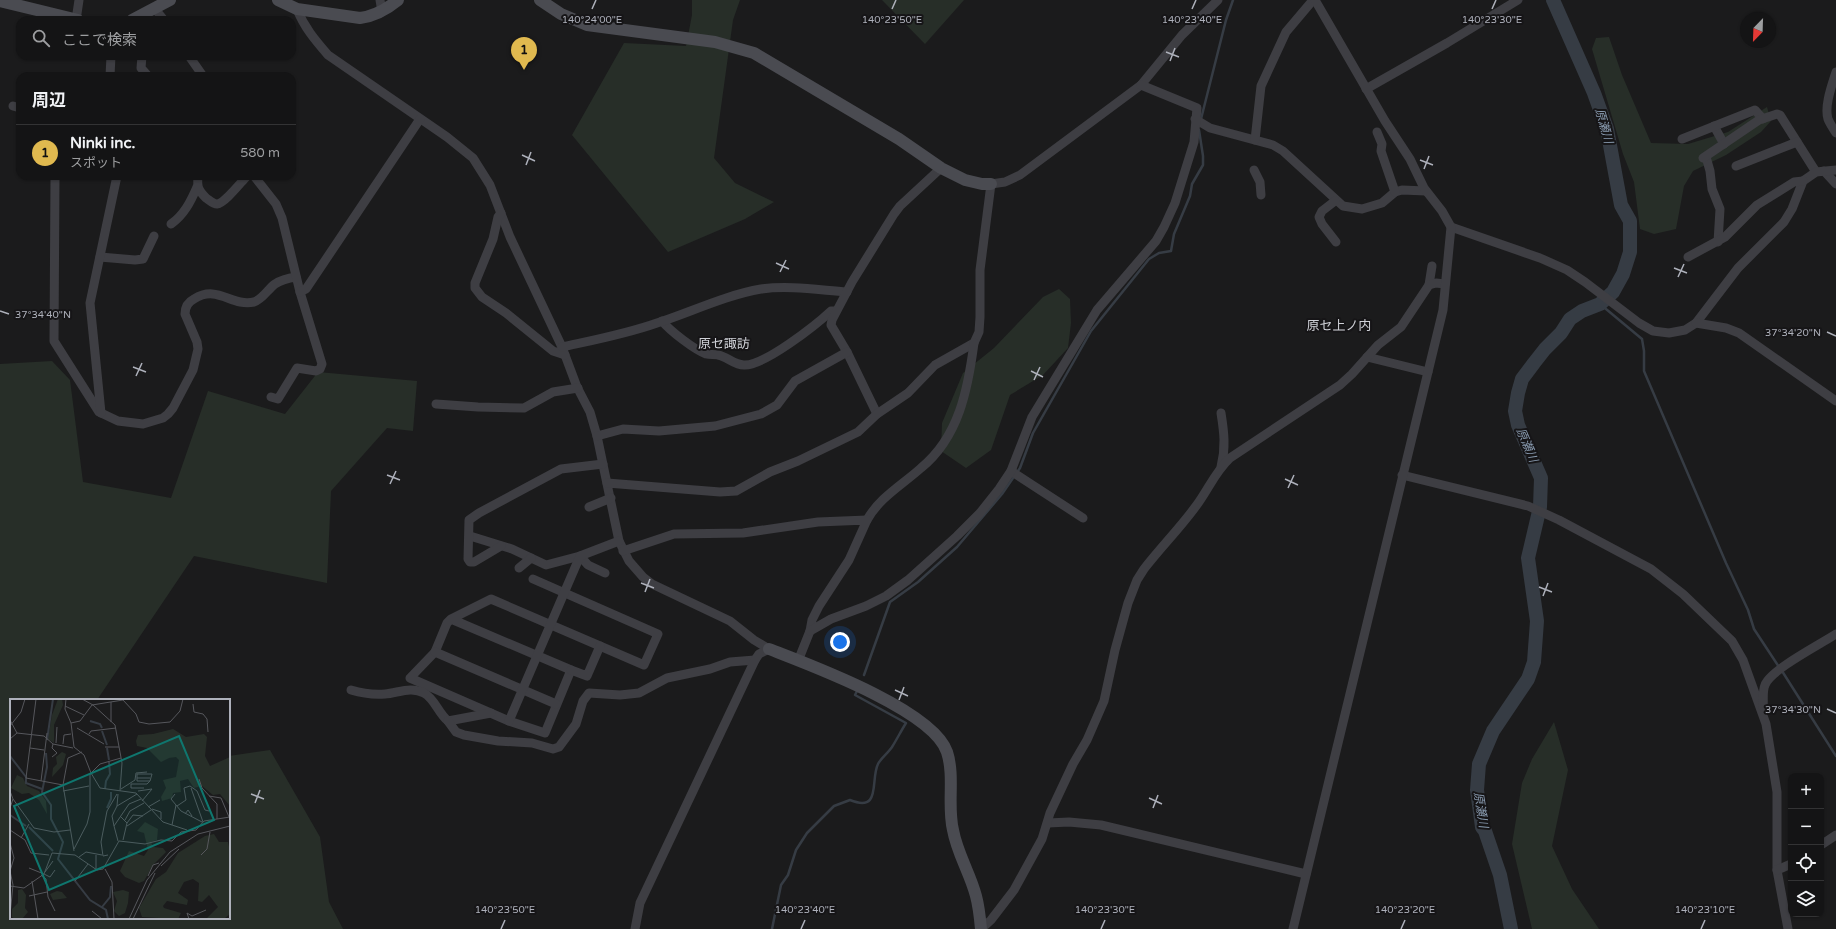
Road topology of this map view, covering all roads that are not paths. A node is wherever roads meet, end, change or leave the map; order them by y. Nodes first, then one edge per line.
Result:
1 (79, 0) edge
2 (170, 0) edge
3 (278, 0) edge
4 (398, 0) edge
5 (540, 0) edge
6 (1218, 0) edge
7 (1314, 0) edge
8 (1518, 0) edge
9 (0, 1) edge
10 (381, 6) edge
11 (155, 9) junction
12 (297, 9) junction
13 (61, 16) edge
14 (77, 16) edge
15 (140, 16) edge
16 (161, 16) edge
17 (111, 60) edge
18 (142, 60) edge
19 (192, 60) edge
20 (110, 72) edge
21 (144, 72) edge
22 (200, 72) edge
23 (1836, 72) edge
24 (1141, 85) junction
25 (1366, 89) junction
26 (420, 118) junction
27 (1195, 119) junction
28 (1763, 119) junction
29 (1714, 126) junction
30 (1377, 132) dead end
31 (1836, 133) edge
32 (1395, 138) junction
33 (1682, 139) dead end
34 (1255, 140) junction
35 (1797, 142) junction
36 (1382, 144) junction
37 (1724, 144) junction
38 (1736, 166) dead end
39 (941, 168) junction
40 (1254, 170) dead end
41 (1836, 170) edge
42 (1820, 171) junction
43 (55, 180) edge
44 (116, 180) edge
45 (198, 180) edge
46 (243, 180) edge
47 (257, 180) edge
48 (1803, 180) junction
49 (991, 184) junction
50 (1836, 184) edge
51 (197, 187) junction
52 (1426, 191) junction
53 (1395, 192) junction
54 (1261, 195) dead end
55 (1335, 201) junction
56 (500, 212) junction
57 (171, 224) dead end
58 (1451, 227) junction
59 (154, 236) dead end
60 (1336, 242) dead end
61 (1718, 242) junction
62 (100, 257) junction
63 (1688, 257) dead end
64 (1432, 266) dead end
65 (296, 277) junction
66 (1445, 284) junction
67 (1429, 286) junction
68 (300, 292) junction
69 (847, 292) junction
70 (835, 311) junction
71 (662, 322) junction
72 (1696, 323) junction
73 (974, 342) junction
74 (563, 351) junction
75 (847, 352) junction
76 (1367, 357) junction
77 (1428, 372) junction
78 (578, 388) junction
79 (271, 397) dead end
80 (1836, 401) edge
81 (436, 404) dead end
82 (101, 413) junction
83 (1221, 413) dead end
84 (877, 414) junction
85 (597, 436) junction
86 (603, 464) junction
87 (1221, 467) junction
88 (1015, 473) junction
89 (1402, 475) junction
90 (607, 483) junction
91 (611, 498) junction
92 (589, 507) dead end
93 (1083, 518) dead end
94 (867, 520) junction
95 (470, 536) junction
96 (619, 541) junction
97 (501, 546) junction
98 (623, 551) junction
99 (580, 556) junction
100 (531, 558) junction
101 (519, 568) dead end
102 (605, 573) dead end
103 (533, 579) dead end
104 (565, 592) junction
105 (451, 619) junction
106 (551, 624) junction
107 (810, 631) junction
108 (1836, 634) edge
109 (600, 646) junction
110 (769, 650) junction
111 (435, 652) junction
112 (537, 656) junction
113 (755, 660) junction
114 (798, 660) junction
115 (571, 670) junction
116 (522, 689) junction
117 (351, 690) dead end
118 (556, 704) junction
119 (1762, 711) junction
120 (490, 713) junction
121 (448, 721) junction
122 (509, 721) junction
123 (1048, 823) junction
124 (1836, 835) edge
125 (1824, 843) edge
126 (1788, 865) edge
127 (1777, 870) junction
128 (1306, 874) junction
129 (635, 929) edge
130 (981, 929) edge
131 (1292, 929) edge
132 (1788, 929) edge

1 - 14 street
2 - 11 street
3 - 12 street
4 - 10 street
5 - 39 street
6 - 24 street
7 - 25 street
7 - 34 street
8 - 25 street
9 - 13 street
10 - 12 street
11 - 15 street
11 - 16 street
12 - 26 street
17 - 20 street
18 - 21 street
19 - 22 street
23 - 31 street
24 - 27 street
24 - 49 street
25 - 32 street
26 - 56 street
26 - 68 street
27 - 34 street
27 - 88 street
28 - 29 street
28 - 35 street
28 - 37 street
29 - 33 street
29 - 37 street
30 - 36 street
32 - 36 street
32 - 52 street
34 - 55 street
35 - 38 street
35 - 42 street
36 - 53 street
37 - 61 street
39 - 49 street
39 - 69 street
40 - 54 street
41 - 42 street
42 - 48 street
42 - 50 street
43 - 82 street
44 - 62 street
45 - 51 street
46 - 51 street
47 - 65 street
48 - 61 street
48 - 72 street
49 - 73 street
51 - 57 street
52 - 53 street
52 - 58 street
53 - 55 street
55 - 60 street
56 - 74 street
56 - 74 street
58 - 66 street
58 - 72 street
59 - 62 street
61 - 63 street
62 - 82 street
64 - 67 street
65 - 68 street
65 - 82 street
66 - 67 street
66 - 77 street
67 - 76 street
68 - 79 street
69 - 70 street
69 - 71 street
70 - 71 street
70 - 75 street
71 - 74 street
72 - 80 street
73 - 84 street
73 - 94 street
74 - 78 street
75 - 84 street
75 - 85 street
76 - 77 street
76 - 87 street
77 - 89 street
78 - 81 street
78 - 85 street
83 - 87 street
84 - 90 street
85 - 86 street
86 - 90 street
86 - 95 street
87 - 123 street
88 - 93 street
88 - 107 street
89 - 119 street
89 - 128 street
90 - 91 street
91 - 92 street
91 - 96 street
94 - 98 street
94 - 107 street
95 - 97 street
95 - 97 street
96 - 98 street
96 - 99 street
97 - 100 street
98 - 110 street
99 - 100 street
99 - 102 street
99 - 104 street
100 - 101 street
103 - 104 street
104 - 106 street
104 - 109 street
105 - 106 street
105 - 111 street
105 - 112 street
106 - 109 street
106 - 112 street
107 - 114 street
108 - 119 street
109 - 115 street
110 - 113 street
110 - 114 street
111 - 116 street
111 - 120 street
112 - 115 street
112 - 116 street
113 - 121 street
113 - 129 street
114 - 130 street
115 - 118 street
116 - 118 street
116 - 122 street
117 - 121 street
118 - 122 street
119 - 127 street
120 - 121 street
120 - 122 street
123 - 128 street
123 - 130 street
124 - 125 street
126 - 127 street
127 - 132 street
128 - 131 street

